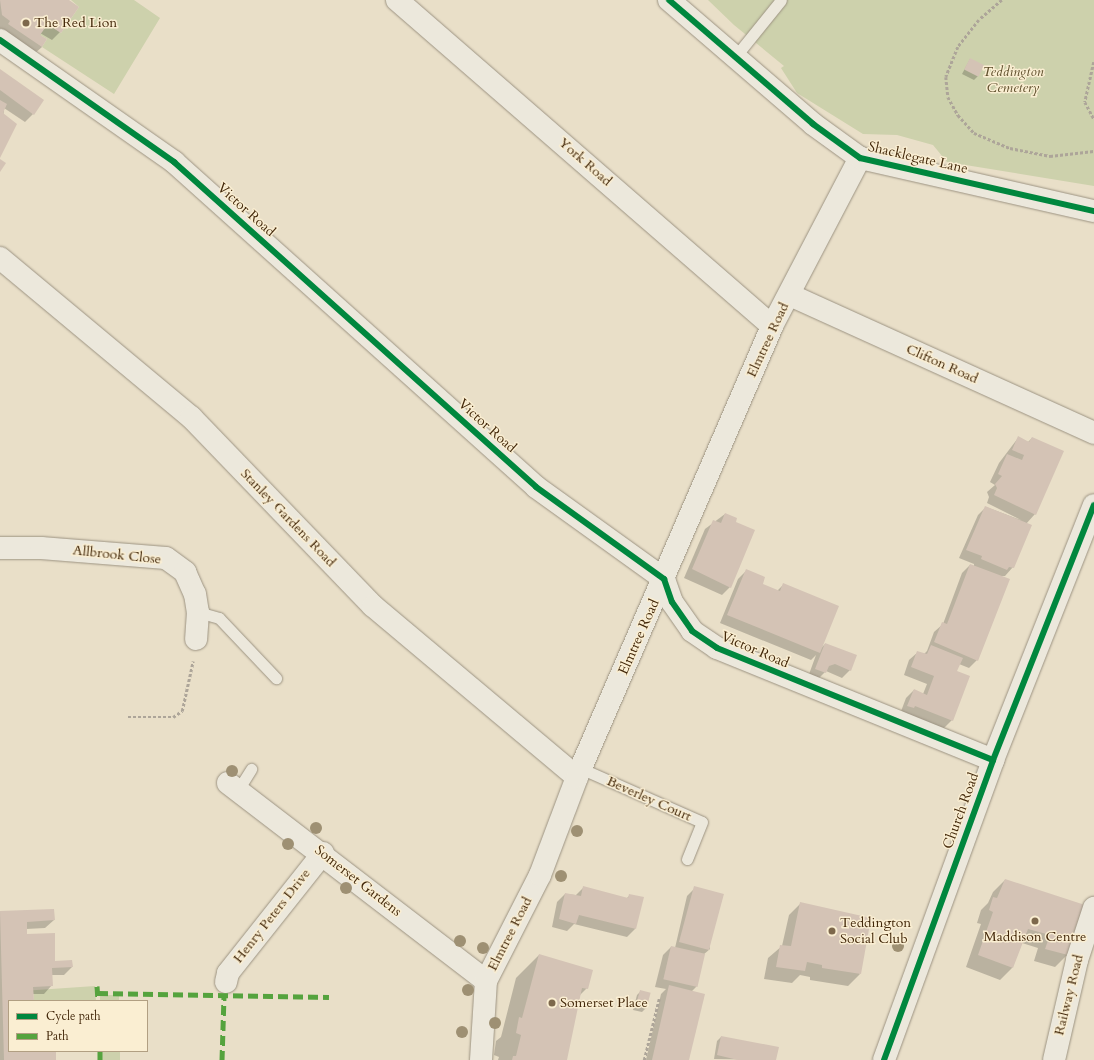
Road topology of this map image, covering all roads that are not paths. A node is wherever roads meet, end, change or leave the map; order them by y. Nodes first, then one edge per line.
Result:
1 (397, 0) edge
2 (669, 0) edge
3 (781, 0) edge
4 (0, 40) edge
5 (735, 57) junction
6 (860, 158) junction
7 (1094, 211) edge
8 (0, 258) edge
9 (790, 295) junction
10 (772, 326) junction
11 (1094, 433) edge
12 (1094, 505) edge
13 (0, 548) edge
14 (664, 579) junction
15 (198, 612) junction
16 (196, 639) road end
17 (276, 678) dead end
18 (993, 760) junction
19 (251, 769) dead end
20 (578, 772) junction
21 (233, 786) joint
22 (323, 853) junction
23 (687, 859) dead end
24 (1094, 908) edge
25 (486, 981) junction
26 (226, 982) dead end
27 (481, 1060) edge
28 (884, 1060) edge
29 (1054, 1060) edge

1 - 10 street, York Road
2 - 5 street, Shacklegate Lane
3 - 5 lane
4 - 14 street, Victor Road
5 - 6 street, Shacklegate Lane
6 - 7 street, Shacklegate Lane
6 - 9 street, Elmtree Road
8 - 20 street, Stanley Gardens Road
9 - 10 street, Elmtree Road
9 - 11 street, Clifton Road
10 - 14 street, Elmtree Road
12 - 18 street, Church Road
13 - 15 street, Allbrook Close
14 - 18 street, Victor Road
14 - 20 street, Elmtree Road
15 - 16 street, Allbrook Close
15 - 17 lane
18 - 28 street, Church Road
19 - 21 lane
20 - 23 lane, Beverley Court
20 - 25 street, Elmtree Road
21 - 22 street, Somerset Gardens
22 - 25 street, Somerset Gardens
22 - 26 street, Henry Peters Drive
24 - 29 street, Railway Road
25 - 27 street, Elmtree Road

